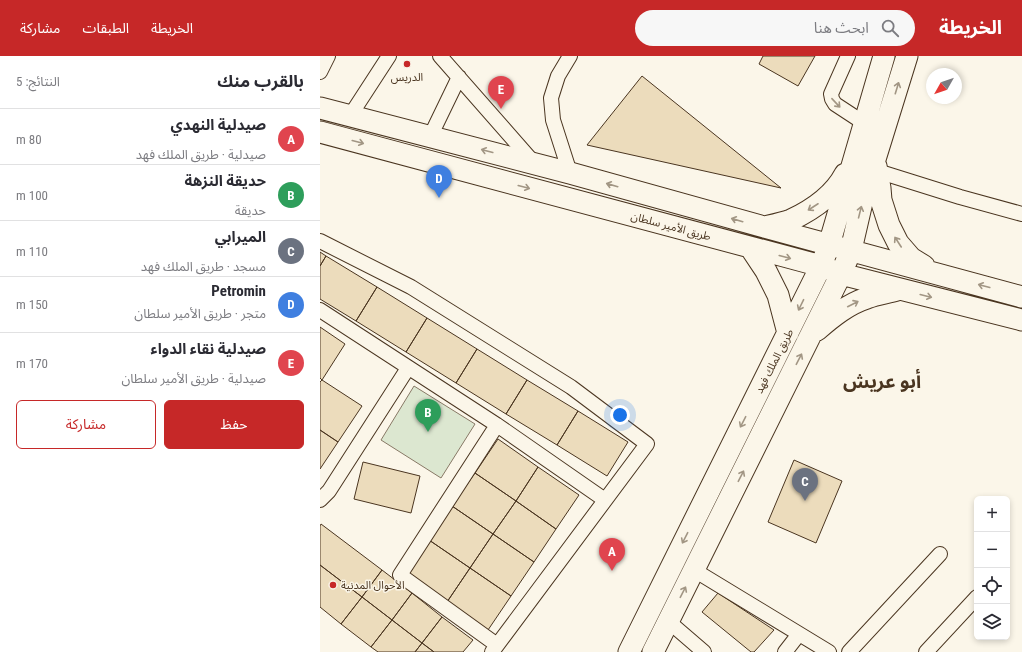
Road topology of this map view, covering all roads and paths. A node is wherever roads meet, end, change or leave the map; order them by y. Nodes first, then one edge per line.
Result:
1 (328, 56) edge
2 (389, 56) edge
3 (440, 56) edge
4 (570, 56) edge
5 (848, 56) edge
6 (884, 56) edge
7 (907, 56) edge
8 (320, 72) edge
9 (459, 78) junction
10 (320, 108) edge
11 (350, 116) junction
12 (864, 123) junction
13 (320, 132) edge
14 (430, 136) junction
15 (855, 156) junction
16 (534, 164) junction
17 (876, 165) junction
18 (570, 173) junction
19 (1022, 214) edge
20 (764, 227) junction
21 (320, 241) edge
22 (829, 244) junction
23 (750, 247) junction
24 (851, 250) junction
25 (821, 266) junction
26 (841, 274) junction
27 (939, 274) junction
28 (900, 289) junction
29 (1022, 296) edge
30 (320, 310) edge
31 (1022, 320) edge
32 (788, 333) junction
33 (811, 336) junction
34 (408, 368) junction
35 (497, 425) junction
36 (320, 500) edge
37 (605, 500) junction
38 (940, 554) dead end
39 (694, 570) junction
40 (974, 600) edge
41 (668, 621) junction
42 (799, 634) junction
43 (494, 649) edge
44 (629, 652) edge
45 (653, 652) edge
46 (704, 652) edge
47 (785, 652) edge
48 (829, 652) edge
49 (849, 652) edge
50 (926, 652) edge

1 - 8 street
2 - 11 street
3 - 9 street
4 - 18 street
5 -> 12 street
6 - 12 highway, طريق الملك فهد
17 -> 7 highway, طريق الملك فهد
9 - 14 street
9 - 16 street
10 - 11 highway
11 - 14 highway
12 - 15 highway, طريق الملك فهد
13 -> 23 highway, طريق الأمير سلطان
16 -> 14 highway
15 -> 20 highway
15 - 22 highway, طريق الملك فهد
16 - 18 highway
17 - 19 street
24 -> 17 highway, طريق الملك فهد
27 -> 17 highway
20 -> 18 highway
20 - 22 highway
21 - 37 street
22 - 24 highway
22 - 25 highway, طريق الملك فهد
23 -> 25 highway, طريق الأمير سلطان
23 - 32 highway
24 - 26 highway, طريق الملك فهد
24 - 27 highway
25 - 26 highway, طريق الأمير سلطان
25 -> 32 highway, طريق الملك فهد
26 - 28 highway, طريق الأمير سلطان
26 - 33 highway, طريق الملك فهد
29 -> 27 highway
28 -> 31 highway, طريق الأمير سلطان
33 -> 28 highway
30 - 34 street
32 -> 44 highway, طريق الملك فهد
39 -> 33 highway, طريق الملك فهد
34 - 35 street
34 - 36 street
35 - 37 street
35 - 43 street
37 - 43 street
38 - 49 street
41 -> 39 highway, طريق الملك فهد
39 - 42 street
40 - 50 street
41 - 45 highway, طريق الملك فهد
41 - 46 street
42 - 47 street
42 - 48 street

